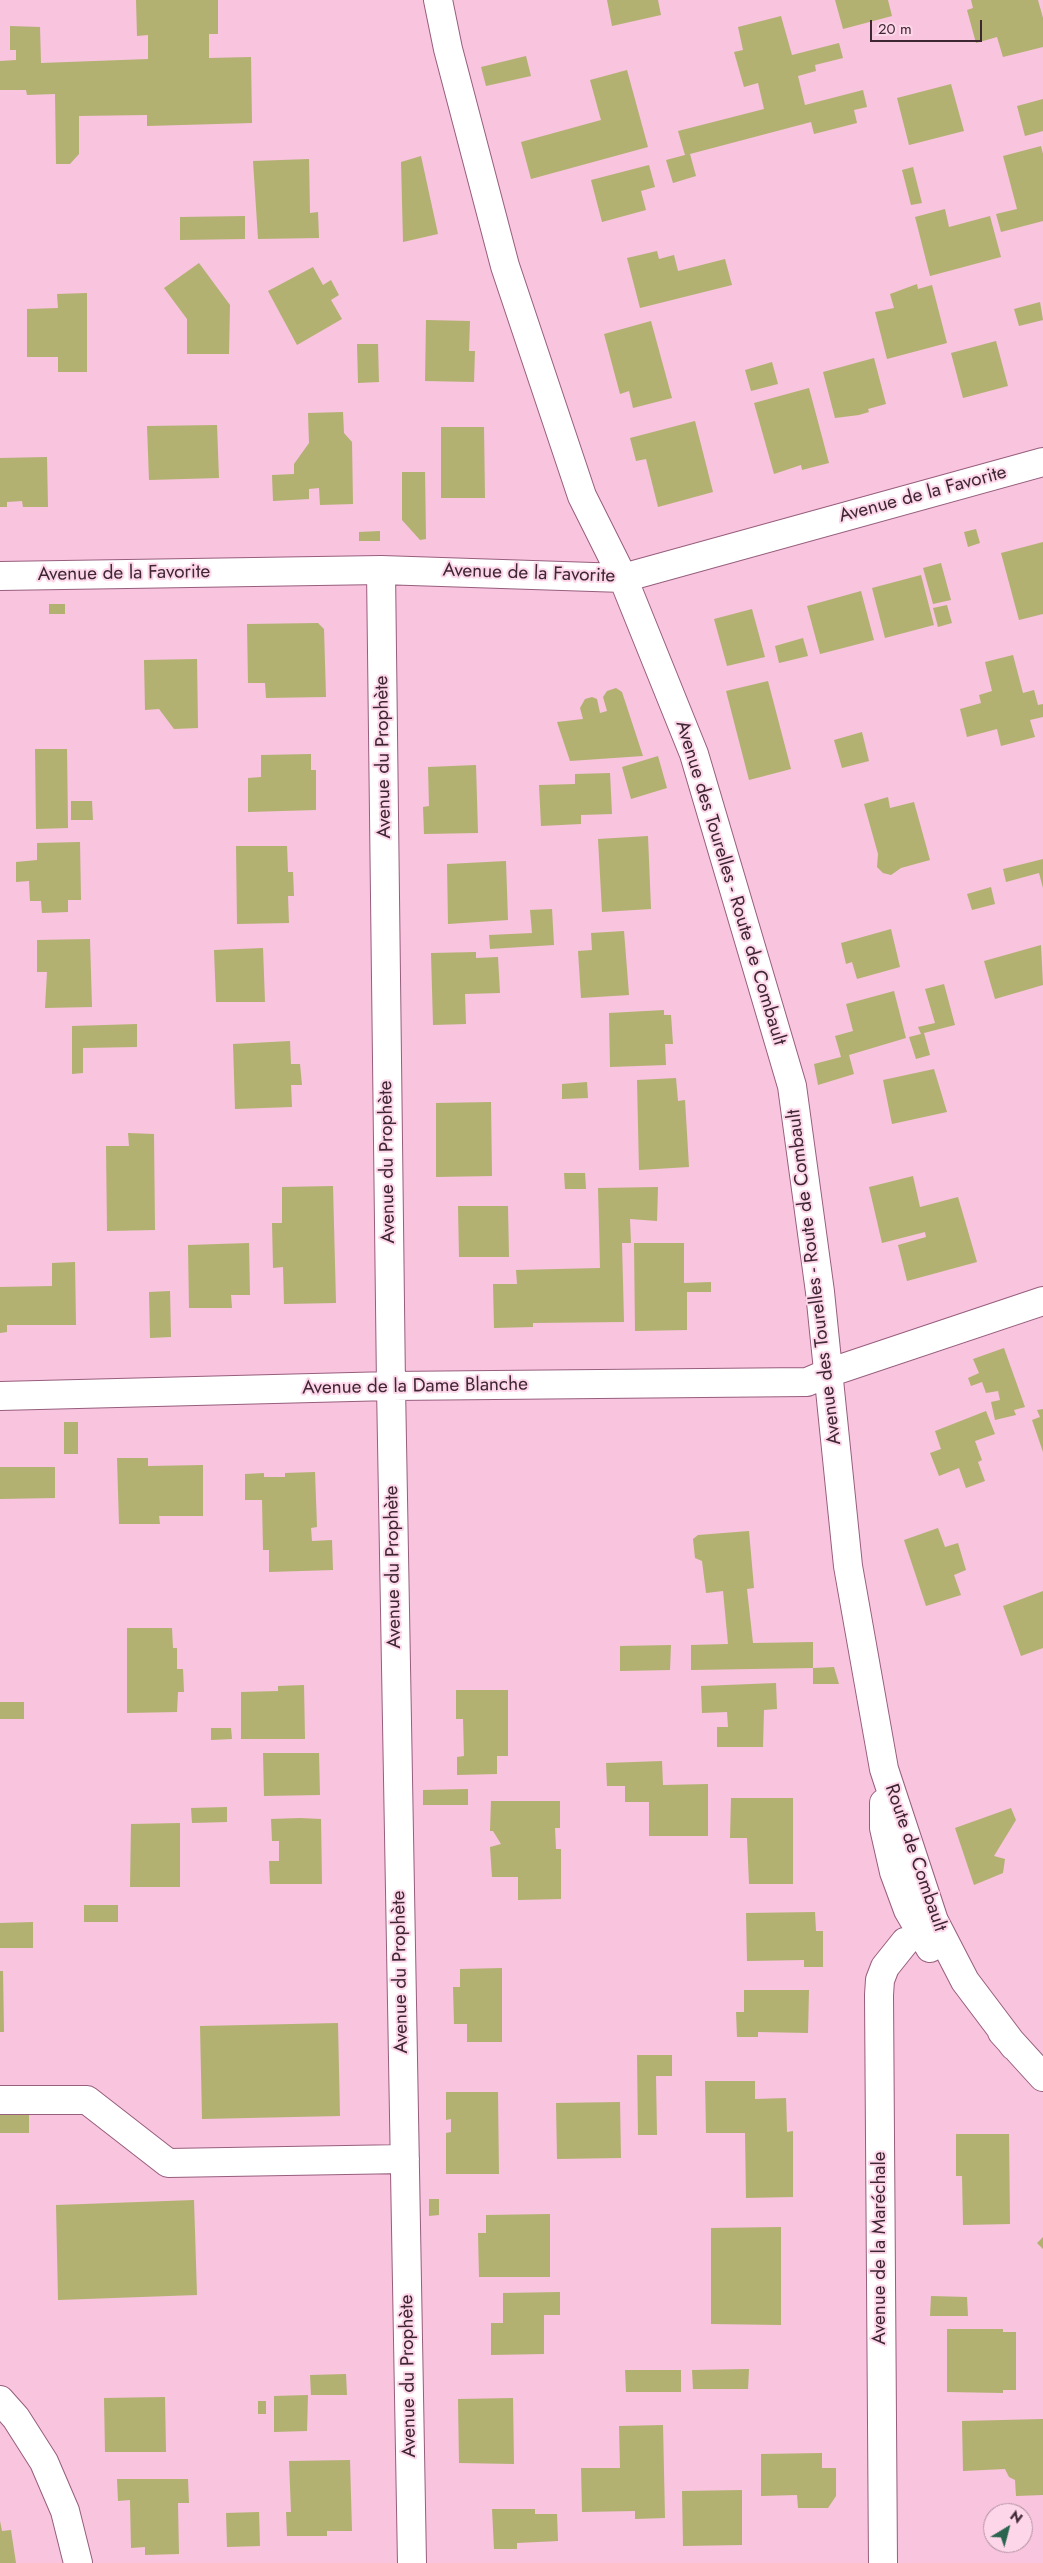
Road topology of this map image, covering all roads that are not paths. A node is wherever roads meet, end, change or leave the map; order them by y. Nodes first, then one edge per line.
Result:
1 (438, 0) edge
2 (1043, 462) edge
3 (381, 570) junction
4 (0, 576) edge
5 (623, 578) junction
6 (1043, 1301) edge
7 (828, 1373) junction
8 (391, 1386) junction
9 (0, 1396) edge
10 (905, 1942) dead end
11 (1043, 2076) edge
12 (0, 2100) edge
13 (405, 2159) junction
14 (0, 2400) edge
15 (78, 2563) edge
16 (412, 2563) edge
17 (883, 2563) edge

1 - 5 street, Avenue des Tourelles - Route de Combault
2 - 5 street, Avenue de la Favorite
3 - 4 street, Avenue de la Favorite
3 - 5 street, Avenue de la Favorite
3 - 8 street, Avenue du Prophète
5 - 7 street, Avenue des Tourelles - Route de Combault
6 - 7 street, Avenue de la Dame Blanche
7 - 8 street, Avenue de la Dame Blanche
7 - 11 street, Avenue des Tourelles - Route de Combault
8 - 9 street, Avenue de la Dame Blanche
8 - 13 street, Avenue du Prophète
10 - 17 street, Avenue de la Maréchale
12 - 13 street
13 - 16 street, Avenue du Prophète
14 - 15 street

